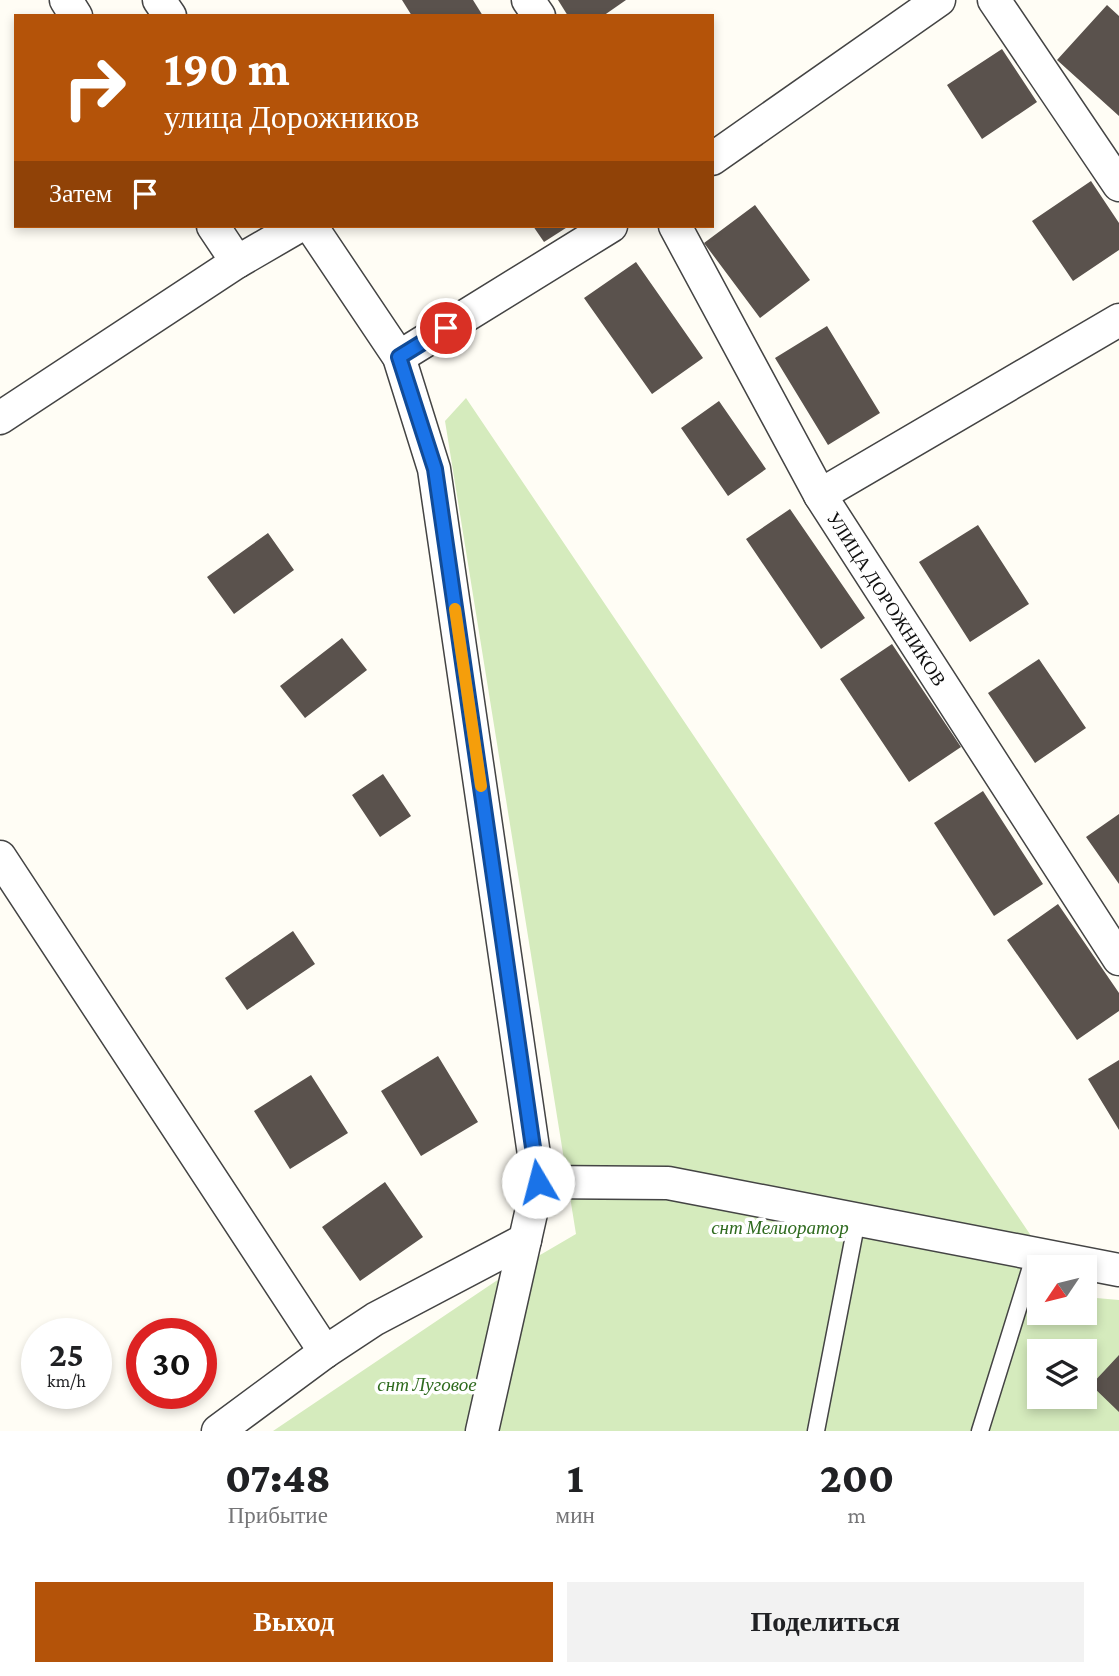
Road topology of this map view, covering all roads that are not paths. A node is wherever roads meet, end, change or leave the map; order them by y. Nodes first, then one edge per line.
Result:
1 (939, 0) edge
2 (993, 0) edge
3 (714, 158) edge
4 (1119, 185) edge
5 (215, 228) edge
6 (296, 228) edge
7 (312, 228) edge
8 (608, 228) edge
9 (676, 228) edge
10 (237, 262) junction
11 (1119, 320) edge
12 (399, 357) junction
13 (0, 418) edge
14 (820, 495) junction
15 (0, 857) edge
16 (1119, 959) edge
17 (538, 1182) junction
18 (857, 1220) junction
19 (525, 1240) junction
20 (1035, 1254) junction
21 (1119, 1270) edge
22 (325, 1352) junction
23 (225, 1428) edge
24 (482, 1431) edge
25 (816, 1431) edge
26 (980, 1431) edge

1 - 3 street
2 - 4 street
5 - 10 street
6 - 10 street
7 - 12 street
8 - 12 street
9 - 14 street, УЛИЦА ДОРОЖНИКОВ
10 - 13 street
11 - 14 street
12 - 17 street
14 - 16 street, УЛИЦА ДОРОЖНИКОВ
15 - 22 street
17 - 18 street
17 - 19 street
18 - 20 street
18 - 25 lane
19 - 22 street
19 - 24 street
20 - 21 street
20 - 26 lane
22 - 23 street

